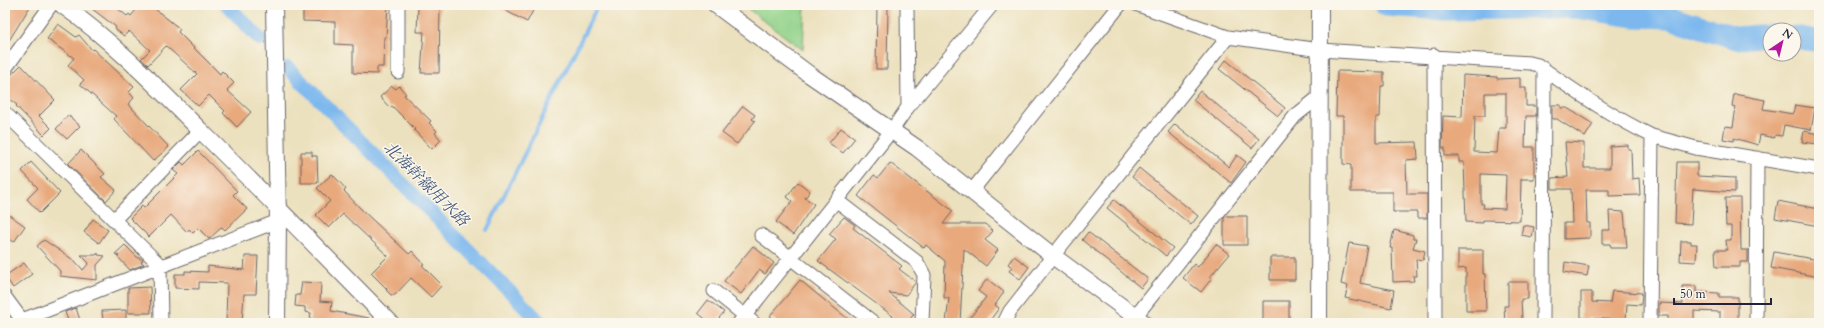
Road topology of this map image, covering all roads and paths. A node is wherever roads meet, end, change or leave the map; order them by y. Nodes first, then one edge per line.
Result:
1 (51, 5) edge
2 (62, 5) edge
3 (274, 5) edge
4 (398, 5) edge
5 (907, 5) edge
6 (992, 5) edge
7 (1120, 5) edge
8 (1138, 5) edge
9 (1320, 5) edge
10 (726, 8) edge
11 (1228, 37) junction
12 (1320, 50) junction
13 (1434, 55) junction
14 (5, 69) edge
15 (1544, 70) junction
16 (398, 72) dead end
17 (1318, 97) junction
18 (908, 107) junction
19 (5, 113) edge
20 (201, 130) junction
21 (892, 130) junction
22 (1652, 136) junction
23 (1757, 158) junction
24 (1819, 169) edge
25 (972, 192) junction
26 (836, 200) junction
27 (278, 214) junction
28 (114, 220) junction
29 (761, 235) dead end
30 (1053, 256) junction
31 (791, 258) junction
32 (160, 265) junction
33 (714, 291) dead end
34 (5, 297) edge
35 (1140, 320) edge
36 (746, 321) edge
37 (19, 322) edge
38 (161, 323) edge
39 (277, 323) edge
40 (391, 323) edge
41 (874, 323) edge
42 (922, 323) edge
43 (1004, 323) edge
44 (1319, 323) edge
45 (1435, 323) edge
46 (1543, 323) edge
47 (1650, 323) edge
48 (1756, 323) edge

1 - 14 street
2 - 20 street
3 - 27 street
4 - 16 street
5 - 18 street
6 - 18 street
7 - 25 street
8 - 11 street
9 - 12 street
10 - 21 street
11 - 12 street
11 - 30 street
12 - 13 street
12 - 17 street
13 - 15 street
13 - 45 street
15 - 22 street
15 - 46 street
17 - 35 street
17 - 44 street
18 - 21 street
19 - 28 street
20 - 27 street
20 - 28 street
21 - 25 street
21 - 26 street
22 - 23 street
22 - 47 street
23 - 24 street
23 - 48 street
25 - 30 street
26 - 31 street
26 - 42 street
27 - 32 street
27 - 39 street
27 - 40 street
28 - 32 street
29 - 31 street
30 - 35 street
30 - 43 street
31 - 36 street
31 - 41 street
32 - 37 street
32 - 38 street
33 - 36 street
34 - 37 street

